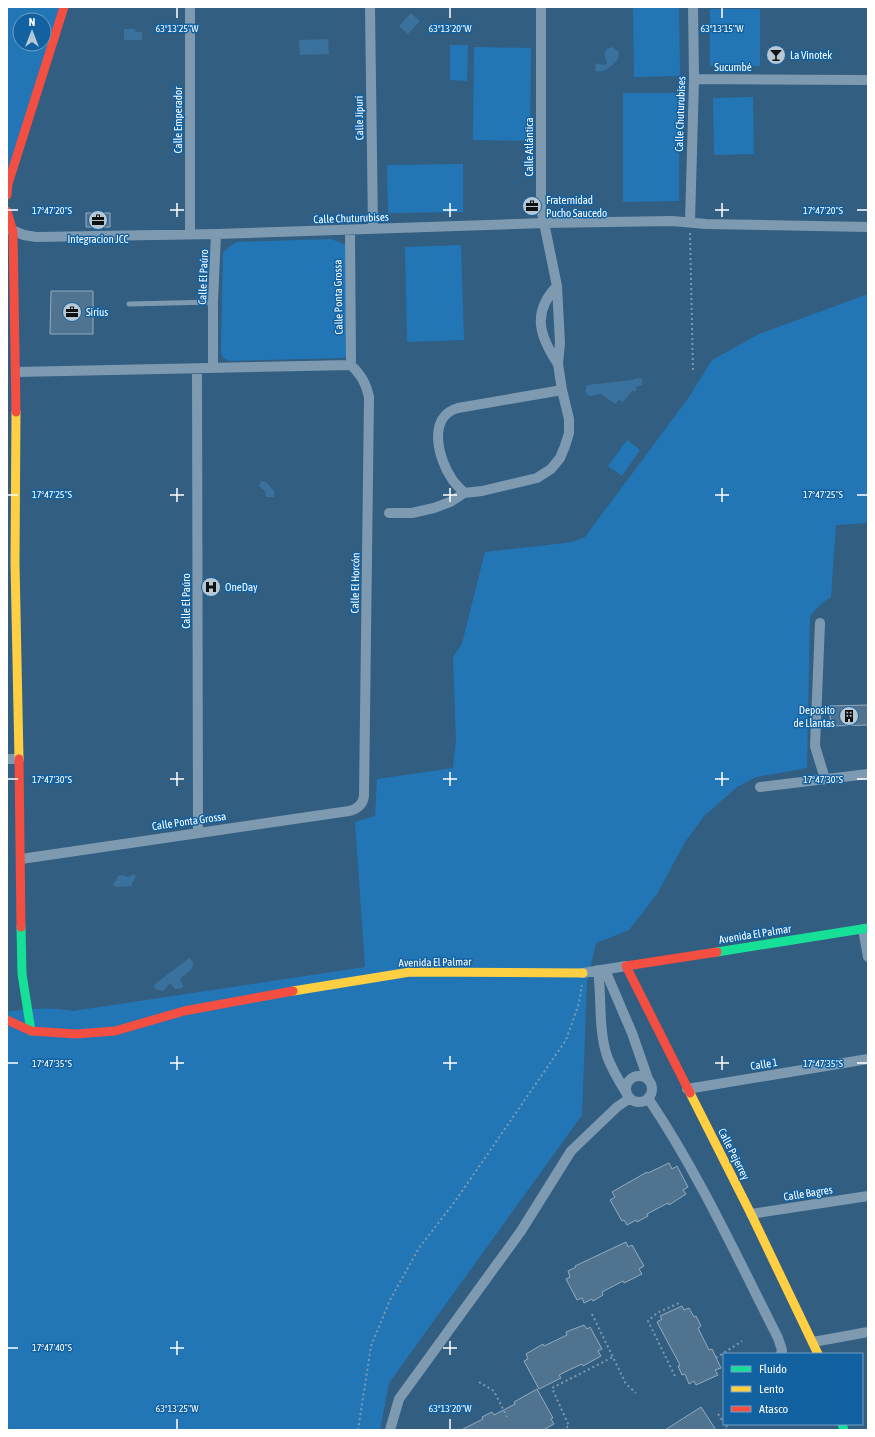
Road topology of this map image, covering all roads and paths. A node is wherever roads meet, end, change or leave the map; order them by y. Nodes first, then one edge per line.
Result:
1 (64, 7) edge
2 (190, 7) edge
3 (370, 7) edge
4 (541, 7) edge
5 (693, 7) edge
6 (694, 79) junction
7 (868, 80) edge
8 (7, 195) edge
9 (7, 211) edge
10 (690, 222) junction
11 (545, 223) junction
12 (868, 227) edge
13 (373, 229) junction
14 (10, 230) edge
15 (350, 230) junction
16 (190, 233) junction
17 (216, 234) junction
18 (557, 286) junction
19 (213, 302) junction
20 (129, 304) dead end
21 (558, 364) junction
22 (351, 365) junction
23 (213, 368) junction
24 (197, 369) junction
25 (16, 372) junction
26 (693, 372) dead end
27 (562, 390) junction
28 (464, 493) junction
29 (390, 513) dead end
30 (820, 623) dead end
31 (7, 759) edge
32 (19, 759) junction
33 (868, 774) edge
34 (824, 779) junction
35 (760, 787) dead end
36 (360, 806) joint
37 (198, 832) junction
38 (21, 859) junction
39 (866, 929) edge
40 (868, 957) edge
41 (626, 966) junction
42 (601, 970) junction
43 (583, 973) junction
44 (7, 1020) edge
45 (31, 1031) junction
46 (868, 1059) edge
47 (648, 1079) junction
48 (687, 1089) junction
49 (628, 1096) junction
50 (648, 1098) junction
51 (868, 1196) edge
52 (751, 1214) junction
53 (679, 1303) dead end
54 (592, 1314) dead end
55 (868, 1332) edge
56 (742, 1341) dead end
57 (813, 1342) junction
58 (723, 1353) edge
59 (724, 1353) edge
60 (781, 1353) edge
61 (818, 1353) edge
62 (613, 1357) junction
63 (716, 1358) dead end
64 (675, 1376) dead end
65 (479, 1382) dead end
66 (636, 1393) dead end
67 (718, 1414) dead end
68 (507, 1417) dead end
69 (723, 1422) edge
70 (358, 1430) edge
71 (390, 1430) edge
72 (562, 1430) edge

1 - 8 street
2 - 16 street, Calle Emperador
3 - 13 street, Calle Jipurí
4 - 11 street, Calle Atlántica
5 - 6 street, Calle Chuturubises
6 - 7 street, Sucumbé
6 - 10 street, Calle Chuturubises
9 - 14 street
10 - 11 street, Calle Chuturubises
10 - 12 street, Calle Chuturubises
10 - 26 path
11 - 13 street, Calle Chuturubises
11 - 18 street, Calle Atlántica
13 - 15 street, Calle Chuturubises
14 - 16 street, Calle Chuturubises
14 - 25 street
15 - 17 street, Calle Chuturubises
15 - 22 street, Calle Ponta Grossa
16 - 17 street, Calle Chuturubises
17 - 19 street, Calle El Paúro
18 - 21 street, Calle Atlántica
18 - 21 street
19 - 20 lane
19 - 23 street, Calle El Paúro
21 - 27 street
22 - 23 street
22 - 36 street, Calle El Horcón
23 - 24 street
24 - 25 street
24 - 37 street, Calle El Paúro
25 - 32 street
27 - 28 street
27 - 28 street
28 - 29 street
30 - 34 street
31 - 32 street
32 - 38 street
33 - 34 street
34 - 35 street
36 - 37 street, Calle Ponta Grossa
37 - 38 street, Calle Ponta Grossa
38 - 45 street
39 - 40 street
39 - 41 street, Avenida El Palmar
41 - 42 street, Avenida El Palmar
41 - 48 street, Calle Pejerrey
42 - 43 street, Avenida El Palmar
42 - 47 street
42 - 49 street
43 - 45 street, Avenida El Palmar
43 - 70 path
44 - 45 street, Avenida El Palmar
46 - 48 street, Calle 1
47 - 49 street
47 - 50 street
48 - 52 street, Calle Pejerrey
49 - 50 street
49 - 71 street
50 - 60 street
51 - 52 street, Calle Bagres
52 - 57 street, Calle Pejerrey
53 - 64 path
54 - 62 path
55 - 57 street
56 - 59 path
57 - 61 street, Calle Pejerrey
58 - 63 path
62 - 66 path
62 - 72 path
65 - 68 path
67 - 69 path

